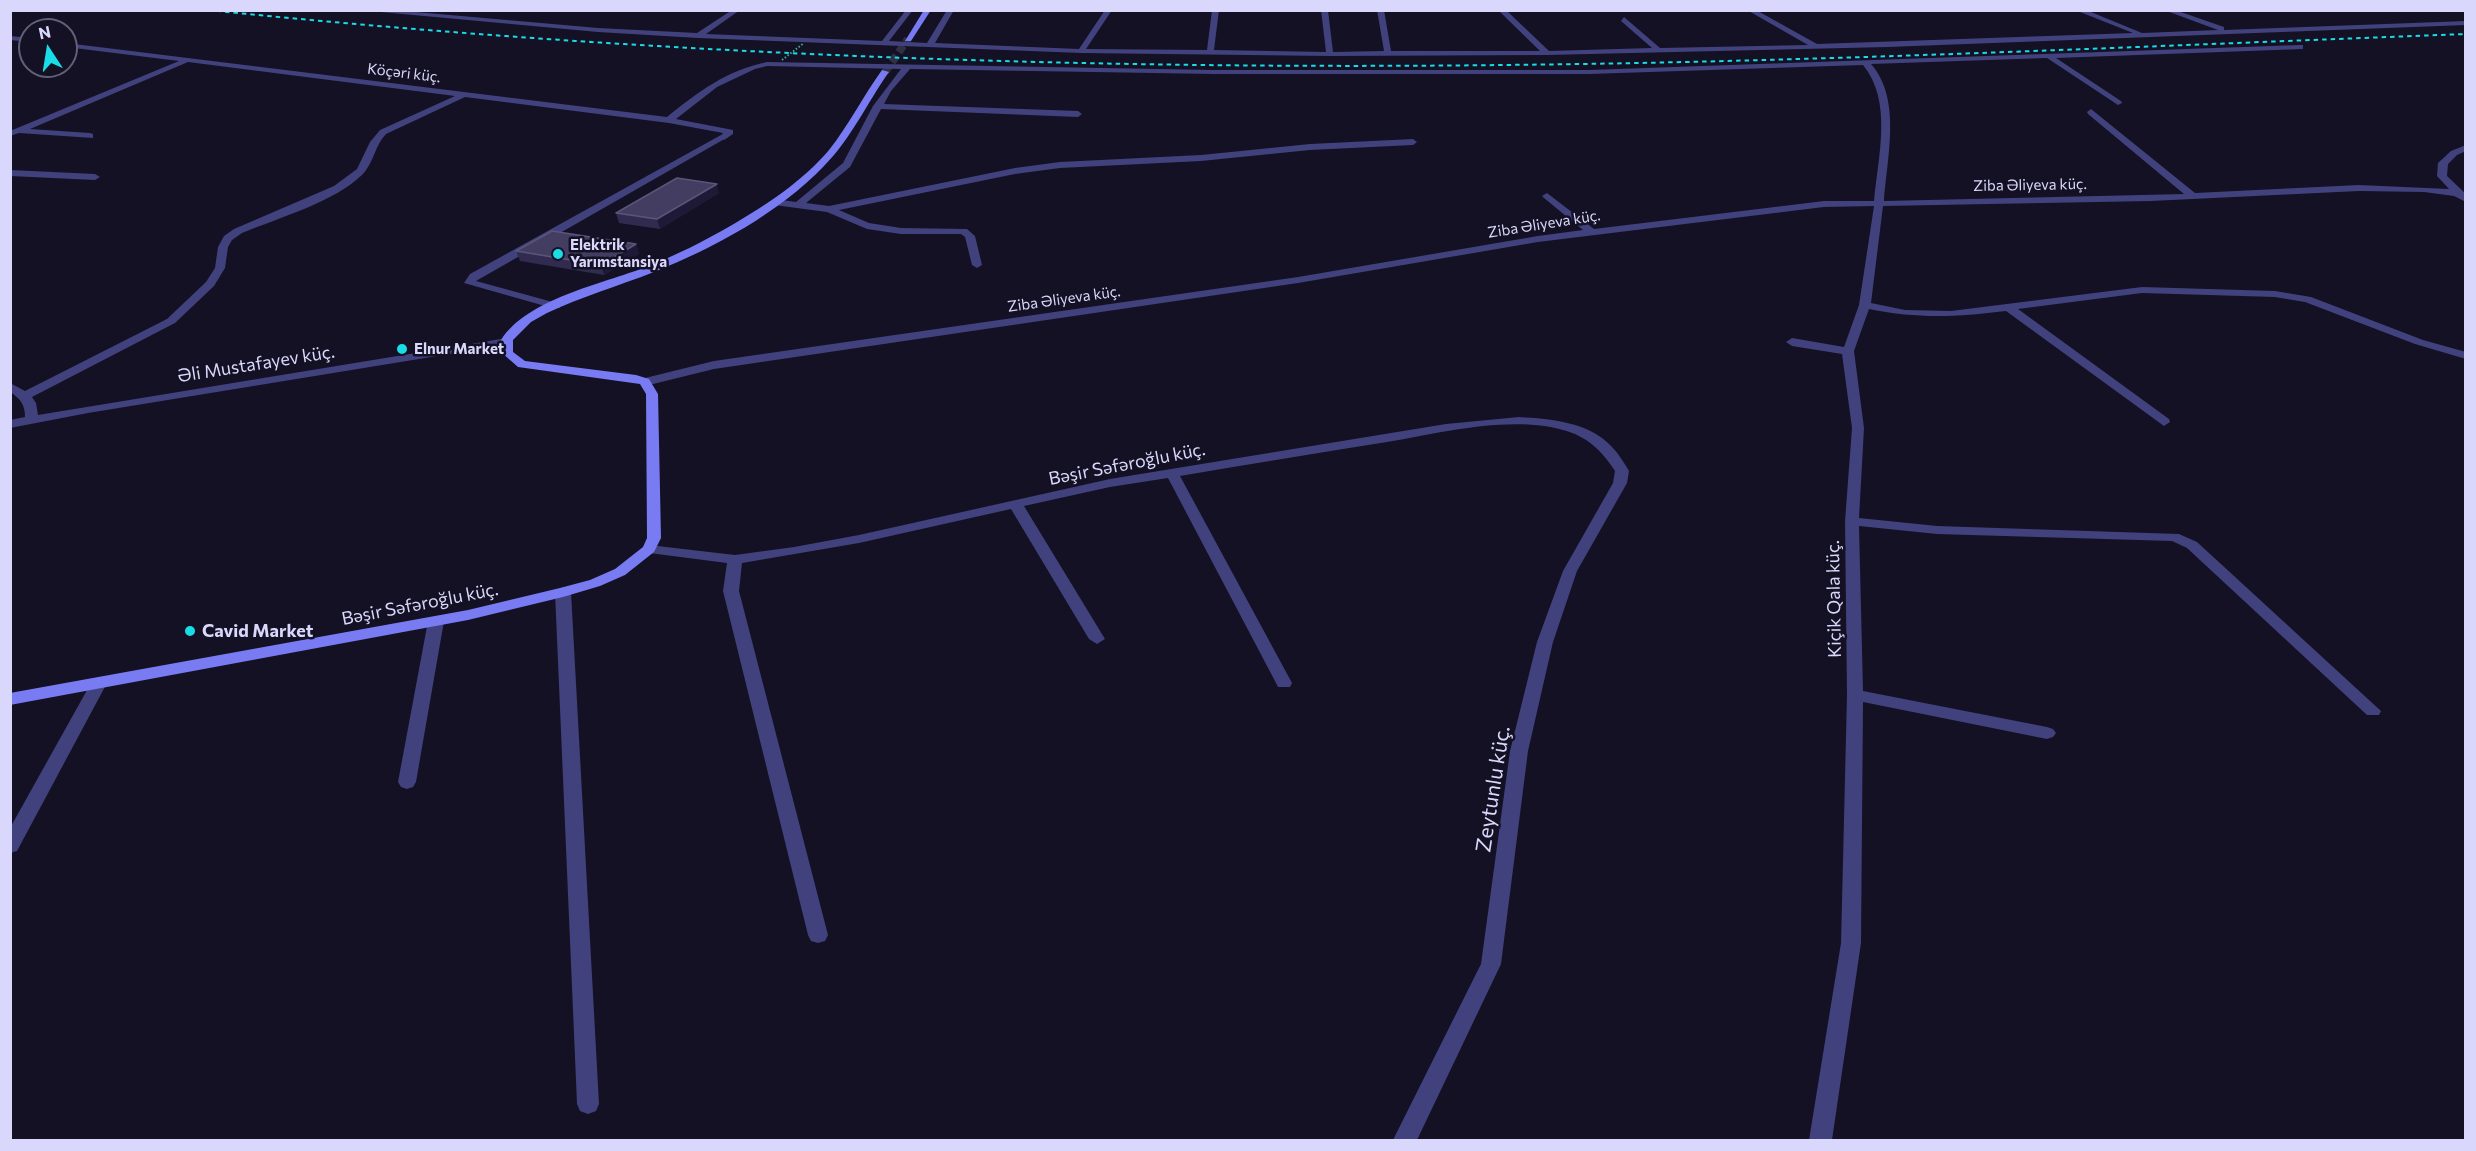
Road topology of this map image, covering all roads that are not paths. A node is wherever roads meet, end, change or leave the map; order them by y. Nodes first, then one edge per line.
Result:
1 (362, 10) edge
2 (737, 10) edge
3 (910, 10) edge
4 (928, 10) edge
5 (951, 10) edge
6 (1109, 10) edge
7 (1216, 10) edge
8 (1324, 10) edge
9 (1380, 10) edge
10 (1501, 10) edge
11 (1750, 10) edge
12 (2078, 10) edge
13 (2167, 10) edge
14 (385, 11) edge
15 (1624, 20) dead end
16 (2466, 23) edge
17 (2230, 32) junction
18 (698, 36) junction
19 (2146, 36) junction
20 (908, 39) tunnel mouth
21 (883, 44) junction
22 (929, 46) junction
23 (1816, 46) junction
24 (78, 47) edge
25 (2300, 47) dead end
26 (1658, 50) junction
27 (1081, 51) junction
28 (1210, 53) junction
29 (1547, 53) junction
30 (1330, 54) junction
31 (1388, 54) junction
32 (2050, 57) junction
33 (187, 61) junction
34 (1866, 64) junction
35 (907, 67) junction
36 (885, 72) tunnel mouth
37 (465, 94) junction
38 (2118, 103) dead end
39 (877, 106) junction
40 (2091, 112) dead end
41 (1078, 114) dead end
42 (669, 120) junction
43 (14, 132) edge
44 (90, 136) dead end
45 (1413, 142) dead end
46 (2466, 148) edge
47 (10, 173) edge
48 (95, 177) dead end
49 (1547, 196) dead end
50 (2193, 196) junction
51 (2461, 196) edge
52 (774, 202) junction
53 (1879, 203) junction
54 (798, 205) junction
55 (829, 209) junction
56 (1591, 232) junction
57 (977, 265) dead end
58 (1865, 305) junction
59 (556, 306) junction
60 (2008, 307) junction
61 (507, 342) junction
62 (1792, 342) dead end
63 (1848, 351) junction
64 (2466, 356) edge
65 (645, 382) junction
66 (10, 387) edge
67 (26, 395) junction
68 (31, 419) junction
69 (2164, 422) dead end
70 (10, 424) edge
71 (1608, 448) joint
72 (1173, 473) junction
73 (1016, 505) junction
74 (1852, 521) junction
75 (649, 549) junction
76 (735, 559) junction
77 (563, 592) junction
78 (436, 621) junction
79 (1097, 639) dead end
80 (99, 682) junction
81 (1284, 683) dead end
82 (1855, 695) junction
83 (10, 699) edge
84 (2373, 711) dead end
85 (2047, 733) dead end
86 (407, 782) dead end
87 (10, 846) edge
88 (818, 935) dead end
89 (588, 1104) dead end
90 (1405, 1140) edge
91 (1820, 1140) edge

1 - 14 street
2 - 18 street
3 - 21 street
4 - 20 street
5 - 22 street
6 - 27 street
7 - 28 street
8 - 30 street
9 - 31 street
10 - 29 street
11 - 23 street
12 - 19 street
13 - 17 street
14 - 18 street
15 - 26 street
16 - 17 street
17 - 19 street
18 - 21 street
19 - 23 street
21 - 22 street
22 - 27 street
23 - 26 street
24 - 33 street, Köçəri küç.
25 - 32 street
26 - 29 street
27 - 28 street
28 - 30 street
29 - 31 street
30 - 31 street
32 - 34 street
32 - 38 street
33 - 37 street, Köçəri küç.
33 - 43 street
34 - 35 street
34 - 53 street, Kiçik Qala küç.
35 - 39 street
35 - 42 street
36 - 52 street
37 - 42 street, Köçəri küç.
37 - 67 street
39 - 41 street
39 - 54 street
40 - 50 street
42 - 59 street, Köçəri küç.
43 - 44 street
45 - 55 street
46 - 51 street
47 - 48 street
49 - 56 street
50 - 51 street, Ziba Əliyeva küç.
50 - 53 street, Ziba Əliyeva küç.
52 - 54 street
52 - 59 street
53 - 56 street, Ziba Əliyeva küç.
53 - 58 street, Kiçik Qala küç.
54 - 55 street
55 - 57 street
56 - 65 street, Ziba Əliyeva küç.
58 - 60 street
58 - 63 street, Kiçik Qala küç.
59 - 61 street
60 - 64 street
60 - 69 street
61 - 65 street
61 - 68 street, Əli Mustafayev küç.
62 - 63 street
63 - 74 street, Kiçik Qala küç.
65 - 75 street
66 - 67 street
67 - 68 street
68 - 70 street, Əli Mustafayev küç.
71 - 72 street, Bəşir Səfəroğlu küç.
71 - 90 street, Zeytunlu küç.
72 - 73 street, Bəşir Səfəroğlu küç.
72 - 81 street
73 - 76 street, Bəşir Səfəroğlu küç.
73 - 79 street
74 - 82 street, Kiçik Qala küç.
74 - 84 street
75 - 76 street, Bəşir Səfəroğlu küç.
75 - 77 street, Bəşir Səfəroğlu küç.
76 - 88 street
77 - 78 street, Bəşir Səfəroğlu küç.
77 - 89 street
78 - 80 street, Bəşir Səfəroğlu küç.
78 - 86 street
80 - 83 street, Bəşir Səfəroğlu küç.
80 - 87 street
82 - 85 street
82 - 91 street, Kiçik Qala küç.

